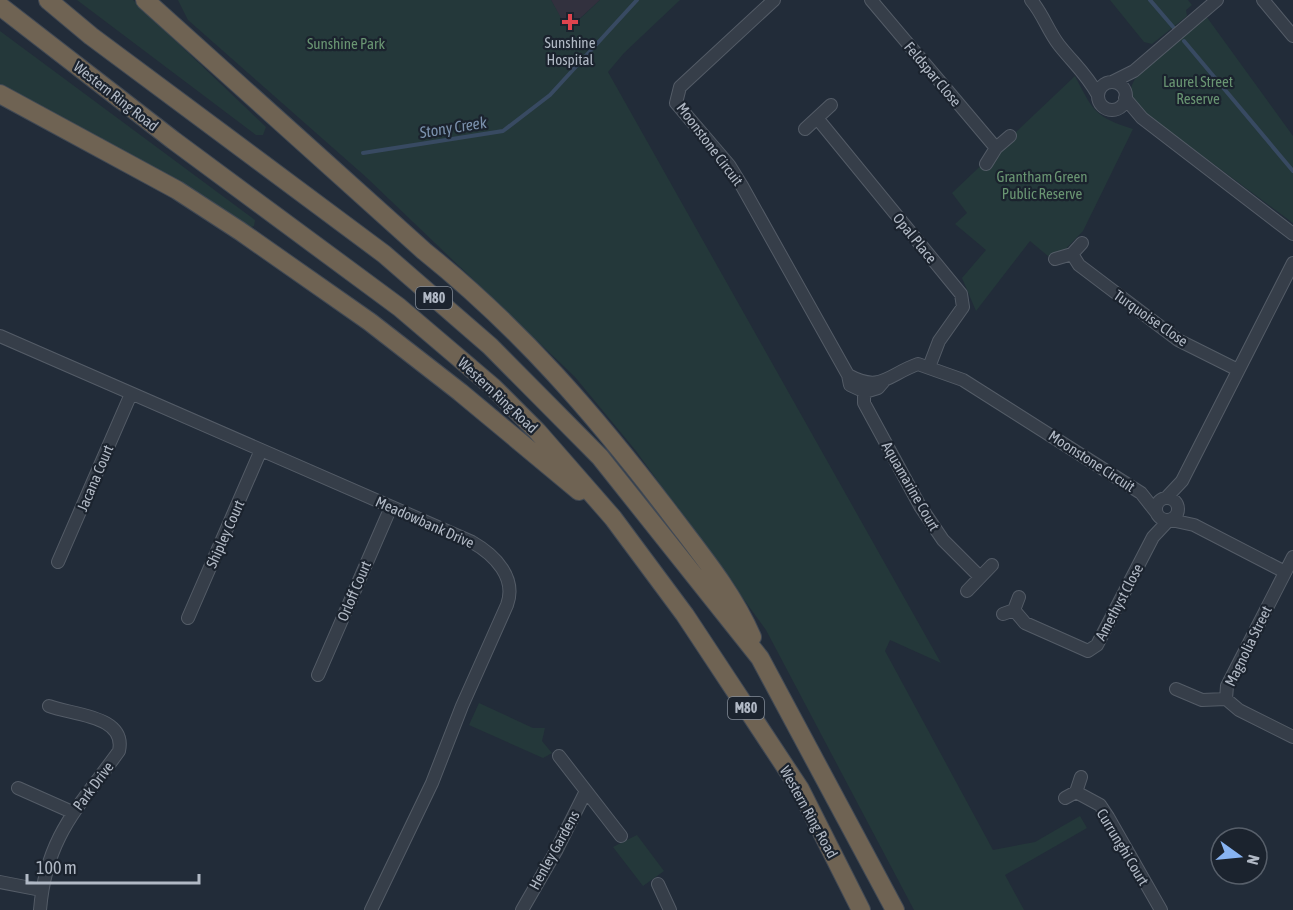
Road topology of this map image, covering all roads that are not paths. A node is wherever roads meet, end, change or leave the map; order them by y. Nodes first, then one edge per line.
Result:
1 (48, 0) edge
2 (145, 0) edge
3 (774, 0) edge
4 (871, 0) edge
5 (1031, 0) edge
6 (1217, 0) edge
7 (1263, 0) edge
8 (0, 6) edge
9 (1293, 36) edge
10 (1134, 71) junction
11 (1086, 73) junction
12 (1110, 82) junction
13 (0, 94) edge
14 (1098, 95) junction
15 (1125, 96) junction
16 (831, 105) dead end
17 (0, 108) edge
18 (1113, 110) junction
19 (817, 118) junction
20 (1142, 118) junction
21 (805, 129) dead end
22 (1010, 136) dead end
23 (996, 148) junction
24 (124, 163) junction
25 (986, 164) dead end
26 (1293, 234) edge
27 (1082, 243) dead end
28 (1072, 254) junction
29 (1055, 259) dead end
30 (1293, 263) edge
31 (0, 338) edge
32 (929, 367) junction
33 (1238, 370) junction
34 (864, 388) junction
35 (131, 394) junction
36 (261, 450) junction
37 (1182, 481) junction
38 (1141, 493) junction
39 (1165, 498) junction
40 (391, 507) junction
41 (1178, 507) junction
42 (1163, 517) junction
43 (613, 518) junction
44 (1194, 525) junction
45 (1293, 557) edge
46 (58, 562) dead end
47 (992, 565) dead end
48 (1285, 572) junction
49 (980, 577) junction
50 (967, 591) dead end
51 (1019, 597) dead end
52 (188, 618) dead end
53 (760, 658) junction
54 (318, 675) dead end
55 (1176, 689) dead end
56 (1226, 699) junction
57 (49, 706) dead end
58 (1293, 737) edge
59 (559, 756) dead end
60 (1081, 777) dead end
61 (18, 788) dead end
62 (586, 791) junction
63 (72, 812) junction
64 (621, 836) dead end
65 (0, 882) edge
66 (658, 884) dead end
67 (41, 890) junction
68 (39, 910) edge
69 (371, 910) edge
70 (522, 910) edge
71 (670, 910) edge
72 (861, 910) edge
73 (895, 910) edge
74 (1161, 910) edge

1 - 53 highway, Western Ring Road / M80
2 - 53 highway
3 - 34 street, Moonstone Circuit
4 - 23 street, Feldspar Close
5 - 11 street
6 - 10 street
7 - 9 street
8 - 43 highway, Western Ring Road / M80
10 - 12 street
10 - 15 street
11 - 12 street
11 - 14 street
12 - 14 street
12 - 15 street
13 - 24 highway
14 - 18 street
15 - 18 street
15 - 20 street
16 - 19 street
17 - 24 highway
18 - 20 street
19 - 21 street
19 - 32 street, Opal Place
20 - 26 street
22 - 23 street
23 - 25 street
24 - 43 highway
27 - 28 street
28 - 29 street
28 - 33 street, Turquoise Close
30 - 33 street
31 - 35 street, Meadowbank Drive
32 - 34 street
32 - 38 street, Moonstone Circuit
33 - 37 street
34 - 49 street, Aquamarine Court
35 - 36 street, Meadowbank Drive
35 - 46 street, Jacana Court
36 - 40 street, Meadowbank Drive
36 - 52 street, Shipley Court
37 - 39 street
37 - 41 street
38 - 39 street, Moonstone Circuit
38 - 42 street, Moonstone Circuit
39 - 41 street
39 - 42 street
40 - 54 street, Orloff Court
40 - 69 street, Meadowbank Drive
41 - 42 street
41 - 44 street
42 - 44 street
42 - 51 street, Amethyst Close
43 - 72 highway, Western Ring Road / M80
44 - 48 street
45 - 48 street, Magnolia Street
47 - 49 street
48 - 56 street, Magnolia Street
49 - 50 street
53 - 73 highway, Western Ring Road / M80
55 - 56 street
56 - 58 street, Magnolia Street
57 - 63 street, Park Drive
59 - 62 street, Henley Gardens
60 - 74 street, Currunghi Court
61 - 63 street
62 - 64 street, Henley Gardens
62 - 70 street, Henley Gardens
63 - 67 street, Park Drive
65 - 67 street
66 - 71 street
67 - 68 street, Park Drive

